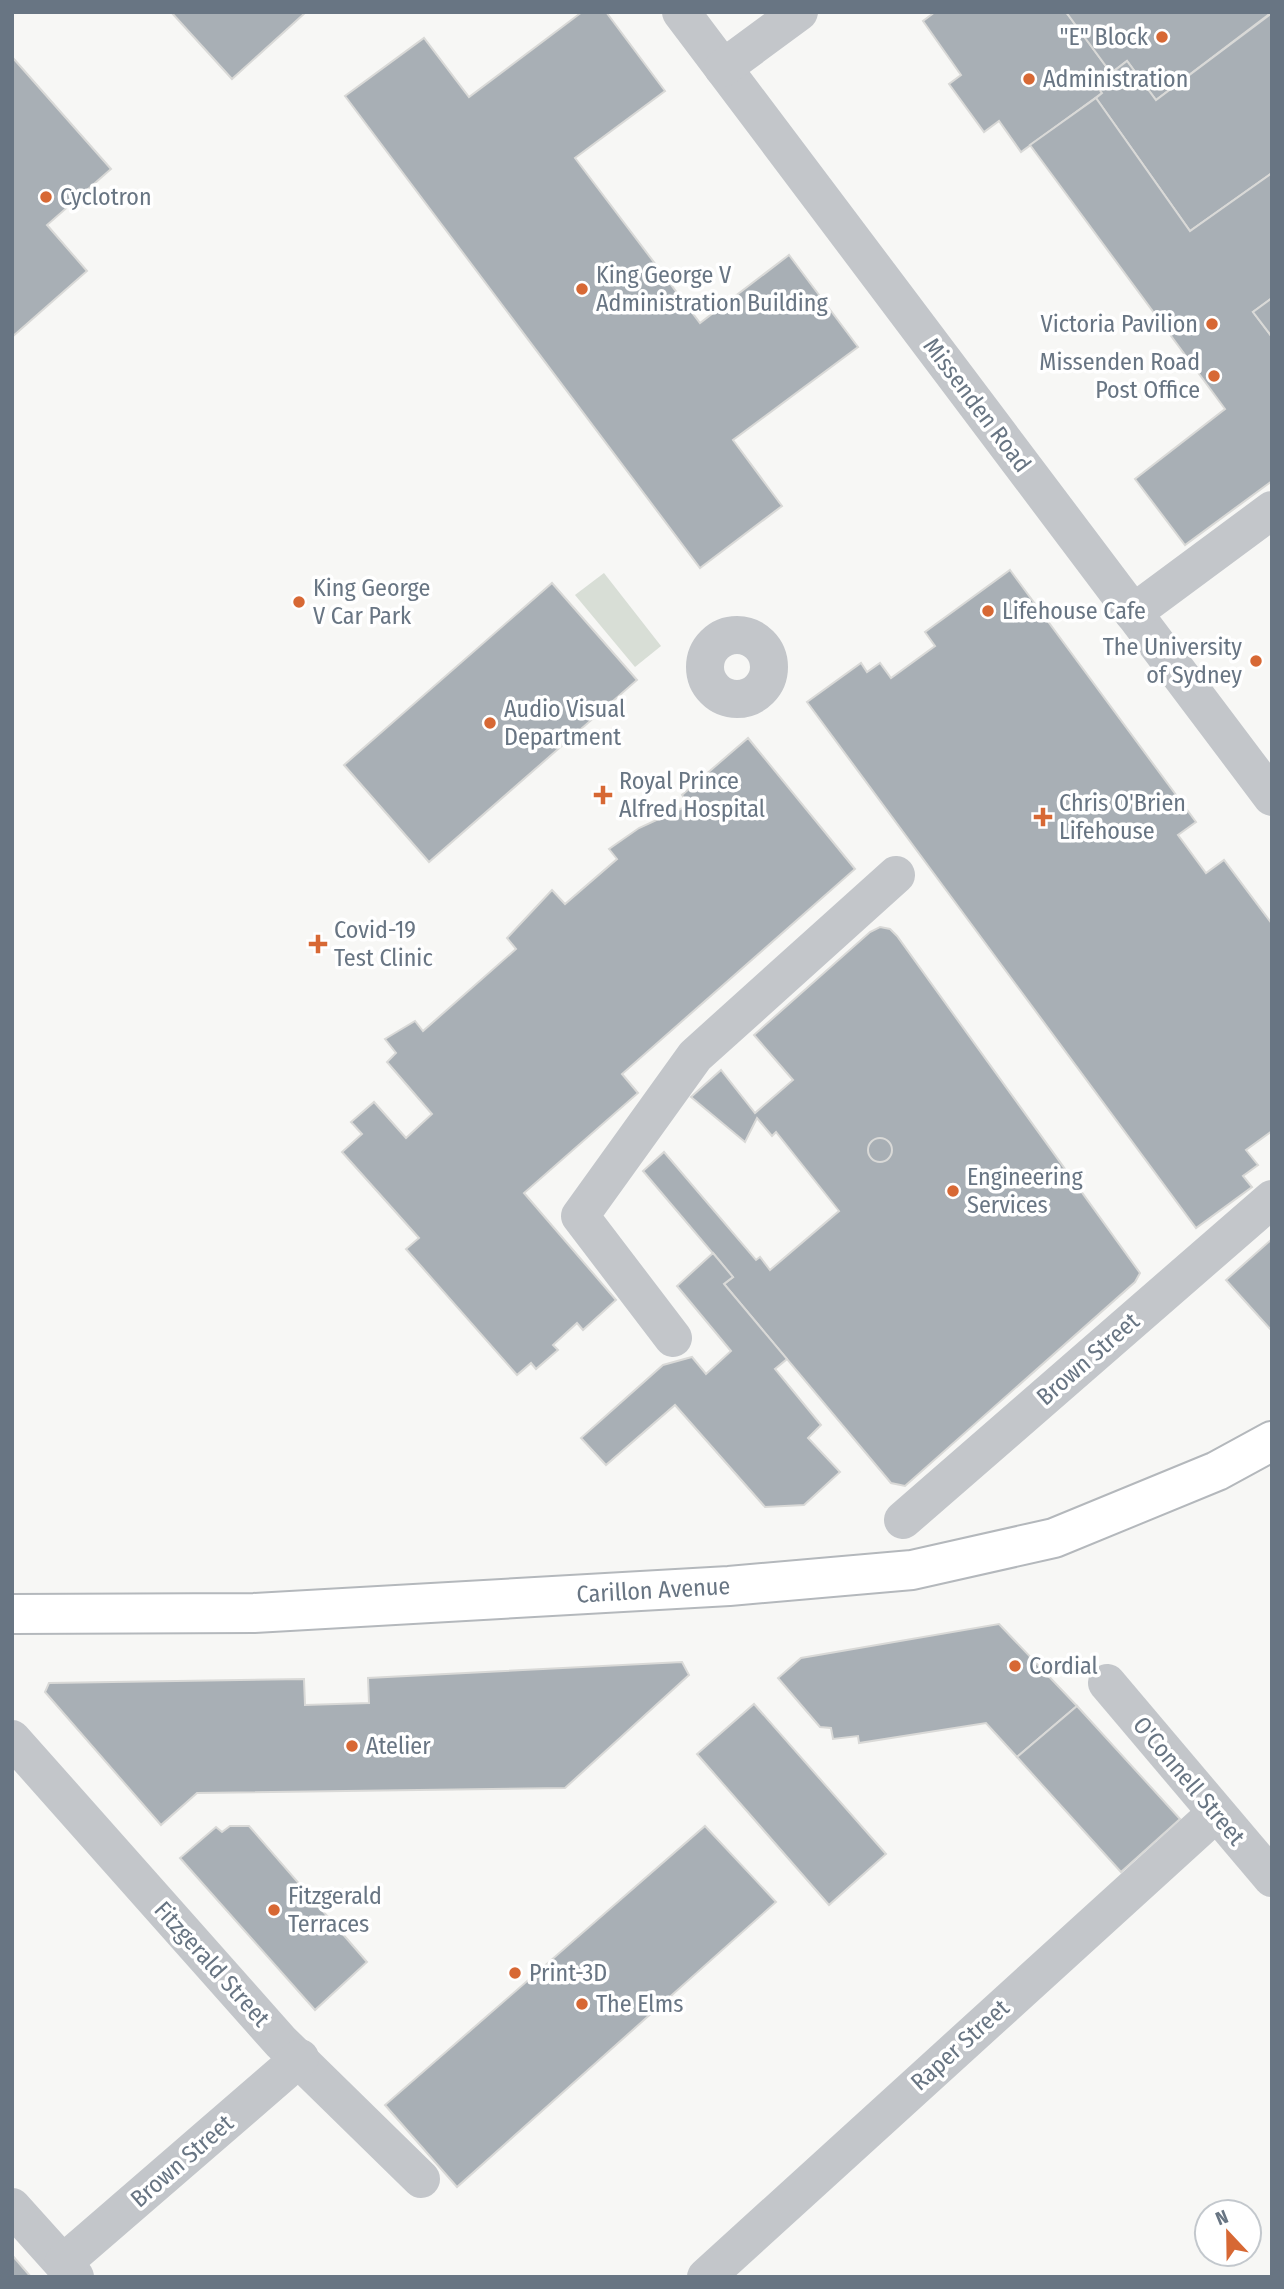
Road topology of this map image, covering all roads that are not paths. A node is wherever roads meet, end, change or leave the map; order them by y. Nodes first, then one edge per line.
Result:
1 (681, 12) edge
2 (799, 12) edge
3 (723, 68) junction
4 (1272, 510) edge
5 (1133, 613) junction
6 (1272, 797) edge
7 (896, 874) dead end
8 (1272, 1199) edge
9 (673, 1338) dead end
10 (1272, 1441) edge
11 (903, 1520) dead end
12 (12, 1614) edge
13 (1107, 1683) dead end
14 (12, 1739) edge
15 (1215, 1814) junction
16 (1272, 1878) edge
17 (300, 2058) junction
18 (421, 2179) dead end
19 (12, 2207) edge
20 (69, 2270) edge
21 (706, 2277) edge

1 - 3 street, Missenden Road
2 - 3 street
3 - 5 street, Missenden Road
4 - 5 street
5 - 6 street, Missenden Road
7 - 9 street
8 - 11 street, Brown Street
10 - 12 main road, Carillon Avenue
13 - 15 street, O'Connell Street
14 - 17 street, Fitzgerald Street
15 - 16 street, O'Connell Street
15 - 21 street, Raper Street
17 - 18 street, Fitzgerald Street
17 - 20 street, Brown Street
19 - 20 street

